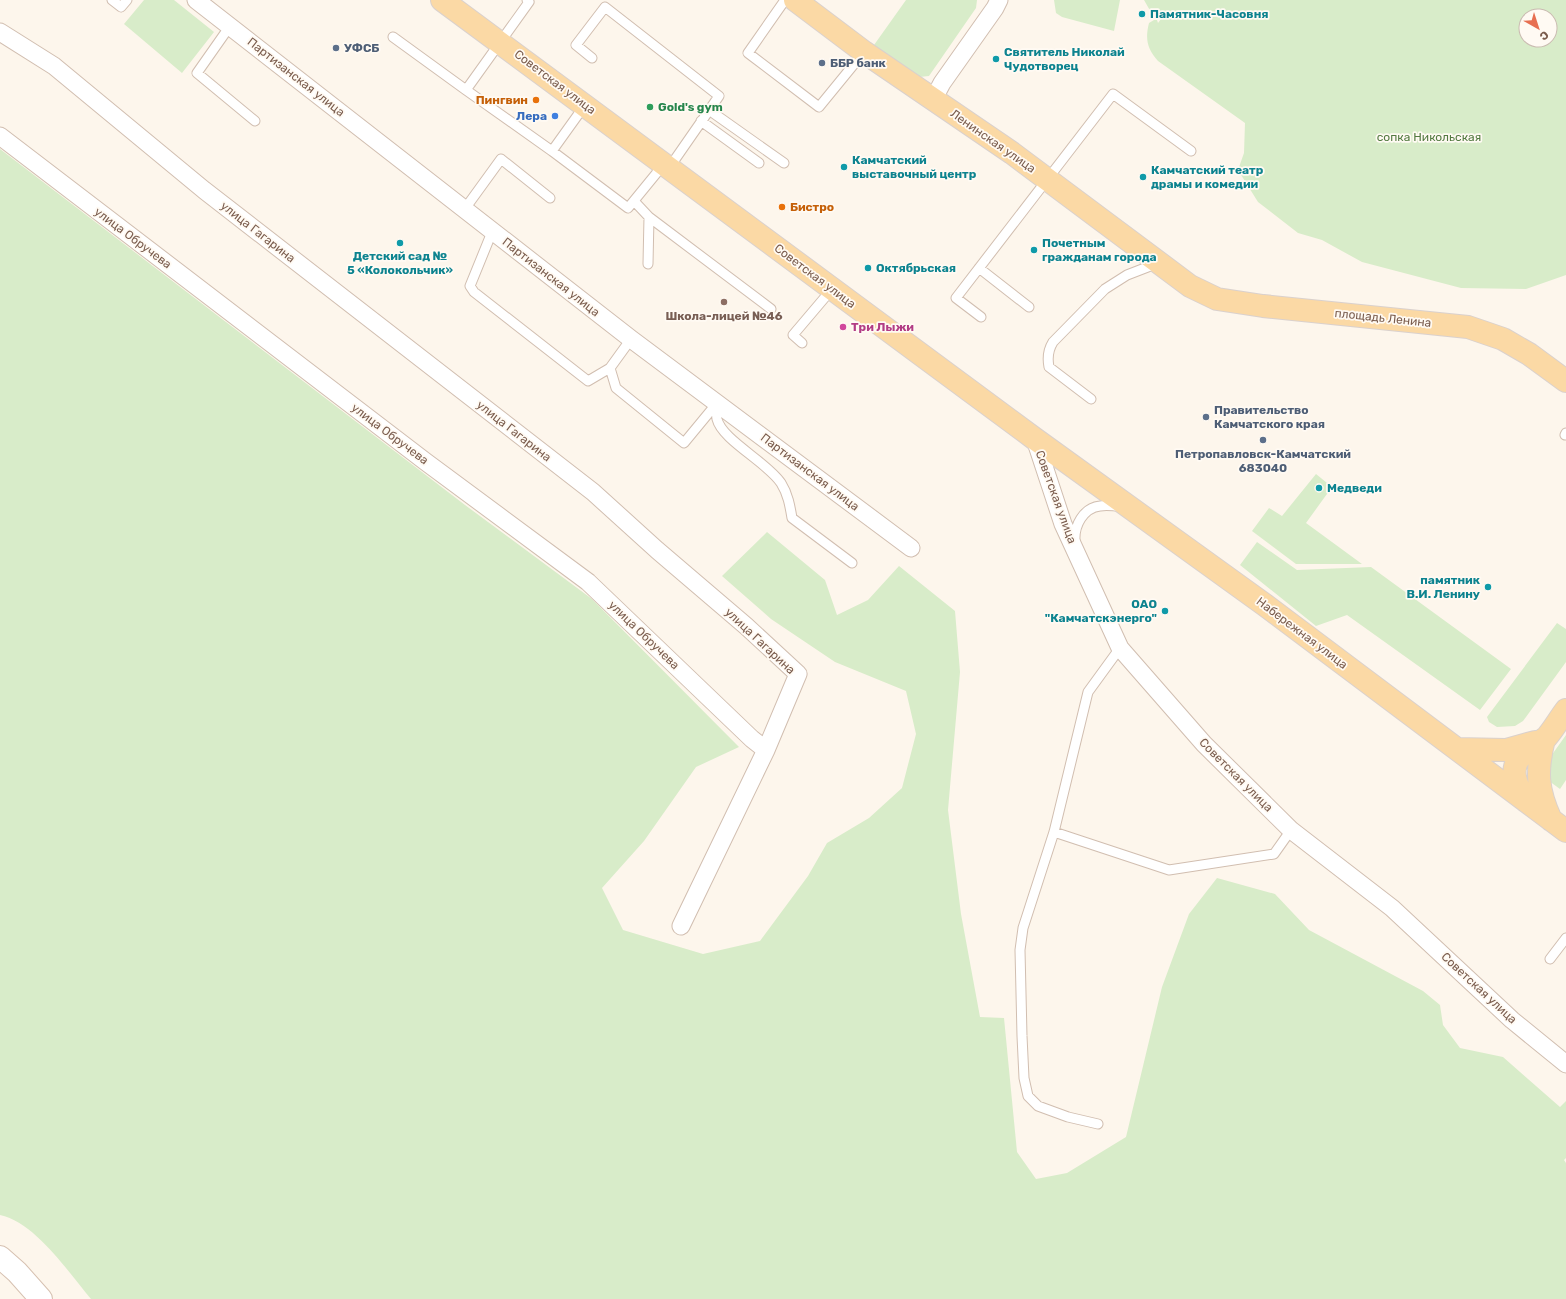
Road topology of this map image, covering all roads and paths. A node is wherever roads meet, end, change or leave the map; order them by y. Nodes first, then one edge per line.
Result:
1 (112, 0) edge
2 (127, 0) edge
3 (196, 0) edge
4 (442, 0) edge
5 (527, 0) edge
6 (785, 0) edge
7 (795, 0) edge
8 (999, 0) edge
9 (230, 26) junction
10 (0, 32) edge
11 (393, 37) dead end
12 (501, 42) junction
13 (864, 52) junction
14 (592, 58) dead end
15 (466, 90) junction
16 (933, 100) junction
17 (585, 105) junction
18 (709, 110) junction
19 (255, 121) dead end
20 (701, 121) junction
21 (0, 136) edge
22 (552, 151) junction
23 (1190, 151) dead end
24 (759, 163) dead end
25 (784, 163) dead end
26 (667, 166) junction
27 (1047, 179) junction
28 (550, 198) dead end
29 (634, 201) junction
30 (464, 210) junction
31 (649, 217) junction
32 (492, 232) junction
33 (1159, 262) junction
34 (648, 264) dead end
35 (979, 268) junction
36 (1190, 286) joint
37 (832, 289) junction
38 (1029, 307) dead end
39 (771, 309) dead end
40 (981, 317) dead end
41 (631, 339) junction
42 (802, 343) dead end
43 (610, 368) junction
44 (1566, 381) edge
45 (1091, 399) dead end
46 (717, 403) junction
47 (1035, 439) junction
48 (1127, 506) junction
49 (911, 548) dead end
50 (1075, 551) junction
51 (852, 563) dead end
52 (1120, 648) junction
53 (1566, 710) edge
54 (1544, 739) junction
55 (1457, 749) junction
56 (766, 750) junction
57 (1526, 802) junction
58 (1558, 826) edge
59 (1290, 830) junction
60 (1054, 832) junction
61 (681, 926) dead end
62 (1566, 938) edge
63 (1550, 959) dead end
64 (1566, 1064) edge
65 (1098, 1124) dead end
66 (0, 1257) edge
67 (41, 1299) edge

1 - 2 lane
3 - 9 street, Партизанская улица
4 - 12 main road, Советская улица
5 - 12 lane
6 - 13 lane
7 - 13 main road, Ленинская улица
8 - 16 street
9 - 19 lane
9 - 30 street, Партизанская улица
10 - 56 street, улица Гагарина
11 - 15 lane
12 - 15 lane
12 - 17 main road, Советская улица
13 - 16 main road, Ленинская улица
14 - 18 lane
15 - 22 lane
16 - 27 main road, Ленинская улица
17 - 22 lane
17 - 26 main road, Советская улица
18 - 20 lane
18 - 25 lane
20 - 24 lane
20 - 26 lane
21 - 56 street, улица Обручева
22 - 29 lane
23 - 27 lane
26 - 29 lane
26 - 37 main road, Советская улица
27 - 33 main road, Ленинская улица
27 - 35 lane
28 - 30 lane
29 - 31 lane
30 - 32 street, Партизанская улица
31 - 34 lane
31 - 39 lane
32 - 41 street, Партизанская улица
32 - 43 lane
33 - 36 main road, Ленинская улица
33 - 45 lane
35 - 38 lane
35 - 40 lane
36 - 44 main road, площадь Ленина
37 - 42 lane
37 - 47 main road, Советская улица
41 - 43 lane
41 - 46 street, Партизанская улица
43 - 46 lane
46 - 49 street, Партизанская улица
46 - 51 lane
47 - 48 main road, Набережная улица
47 - 50 street, Советская улица
48 - 50 lane
48 - 55 main road, Набережная улица
50 - 52 street, Советская улица
52 - 59 street, Советская улица
52 - 60 lane
53 - 54 main road
54 - 55 main road
54 - 57 main road
54 - 58 main road
55 - 57 main road, Набережная улица
56 - 61 street, улица Гагарина
57 - 58 main road, Набережная улица
59 - 60 lane
59 - 64 street, Советская улица
60 - 65 lane
62 - 63 lane
66 - 67 street

